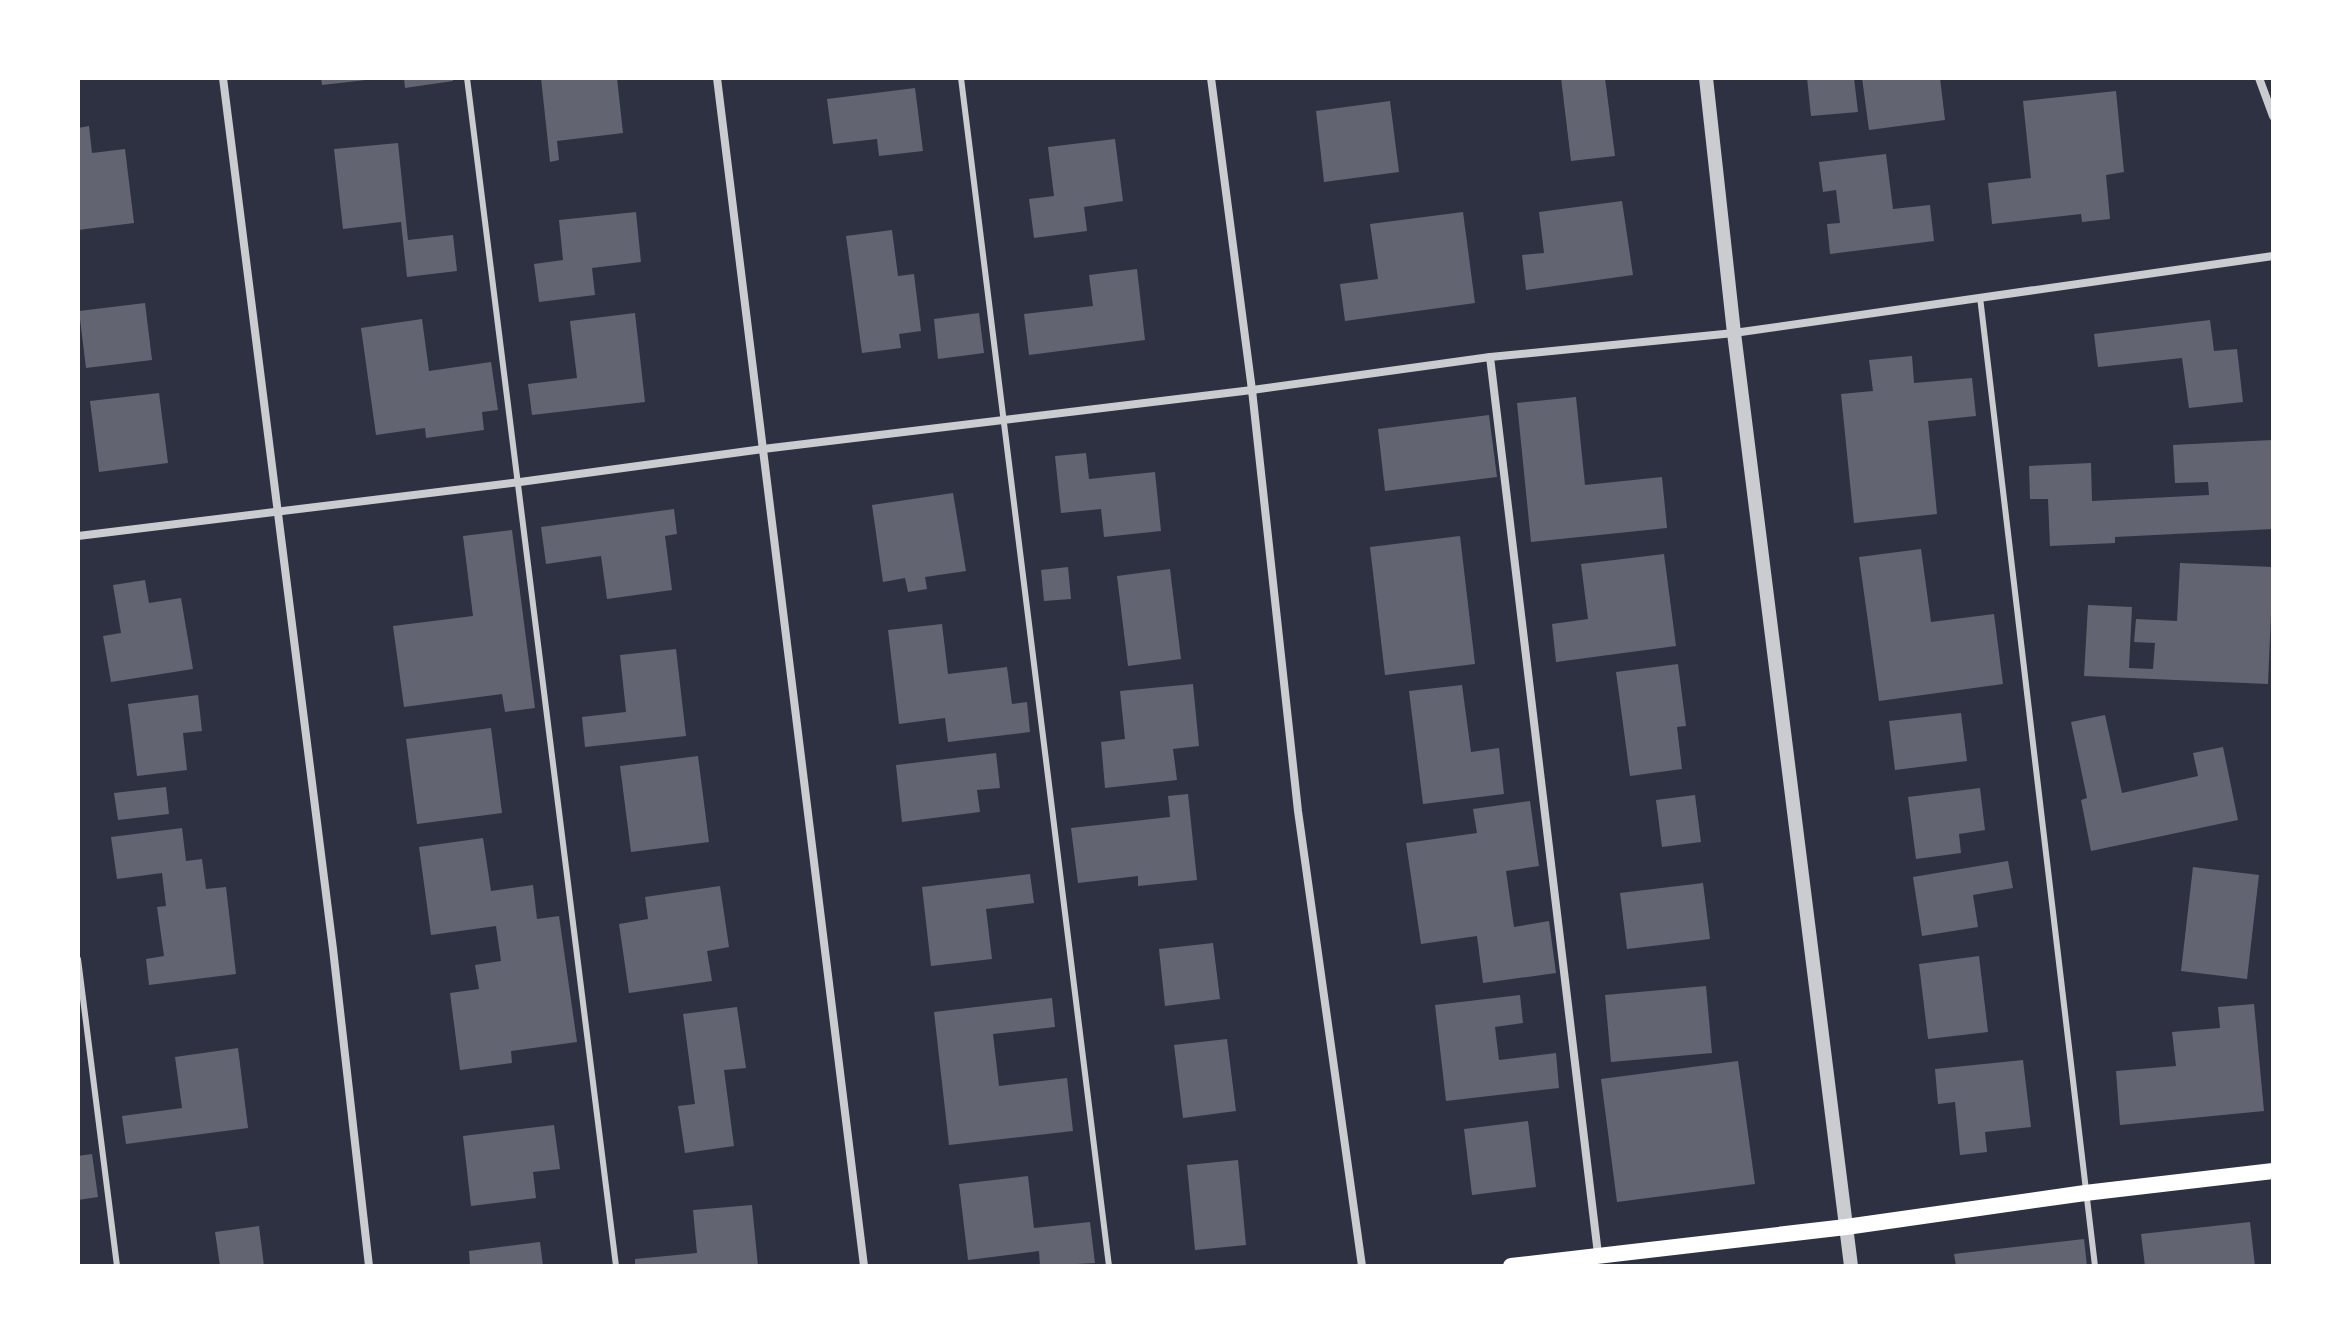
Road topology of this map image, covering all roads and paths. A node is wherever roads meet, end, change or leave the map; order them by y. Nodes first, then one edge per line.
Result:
1 (223, 78) edge
2 (467, 78) edge
3 (717, 78) edge
4 (961, 78) edge
5 (1211, 78) edge
6 (1706, 78) edge
7 (2259, 78) edge
8 (2273, 116) edge
9 (2273, 256) edge
10 (1980, 297) junction
11 (1734, 333) junction
12 (1490, 357) junction
13 (1252, 390) junction
14 (1004, 420) junction
15 (763, 449) junction
16 (520, 482) junction
17 (277, 510) junction
18 (78, 536) edge
19 (78, 959) edge
20 (2273, 1171) edge
21 (2085, 1193) junction
22 (1846, 1227) junction
23 (1599, 1260) edge
24 (117, 1266) edge
25 (369, 1266) edge
26 (616, 1266) edge
27 (864, 1266) edge
28 (1109, 1266) edge
29 (1362, 1266) edge
30 (1511, 1266) edge
31 (1851, 1266) edge
32 (2095, 1266) edge

1 - 17 street
2 - 16 lane
3 - 15 street
4 - 14 lane
5 - 13 street
6 - 11 street
7 - 8 street
9 - 10 street
10 - 11 street
10 - 21 lane
11 - 12 street
11 - 22 street
12 - 13 street
12 - 23 street
13 - 14 street
13 - 29 street
14 - 15 street
14 - 28 lane
15 - 16 street
15 - 27 street
16 - 17 street
16 - 26 lane
17 - 18 street
17 - 25 street
19 - 24 lane
20 - 21 main road
21 - 22 main road
21 - 32 lane
22 - 23 main road
22 - 31 street
23 - 30 main road

